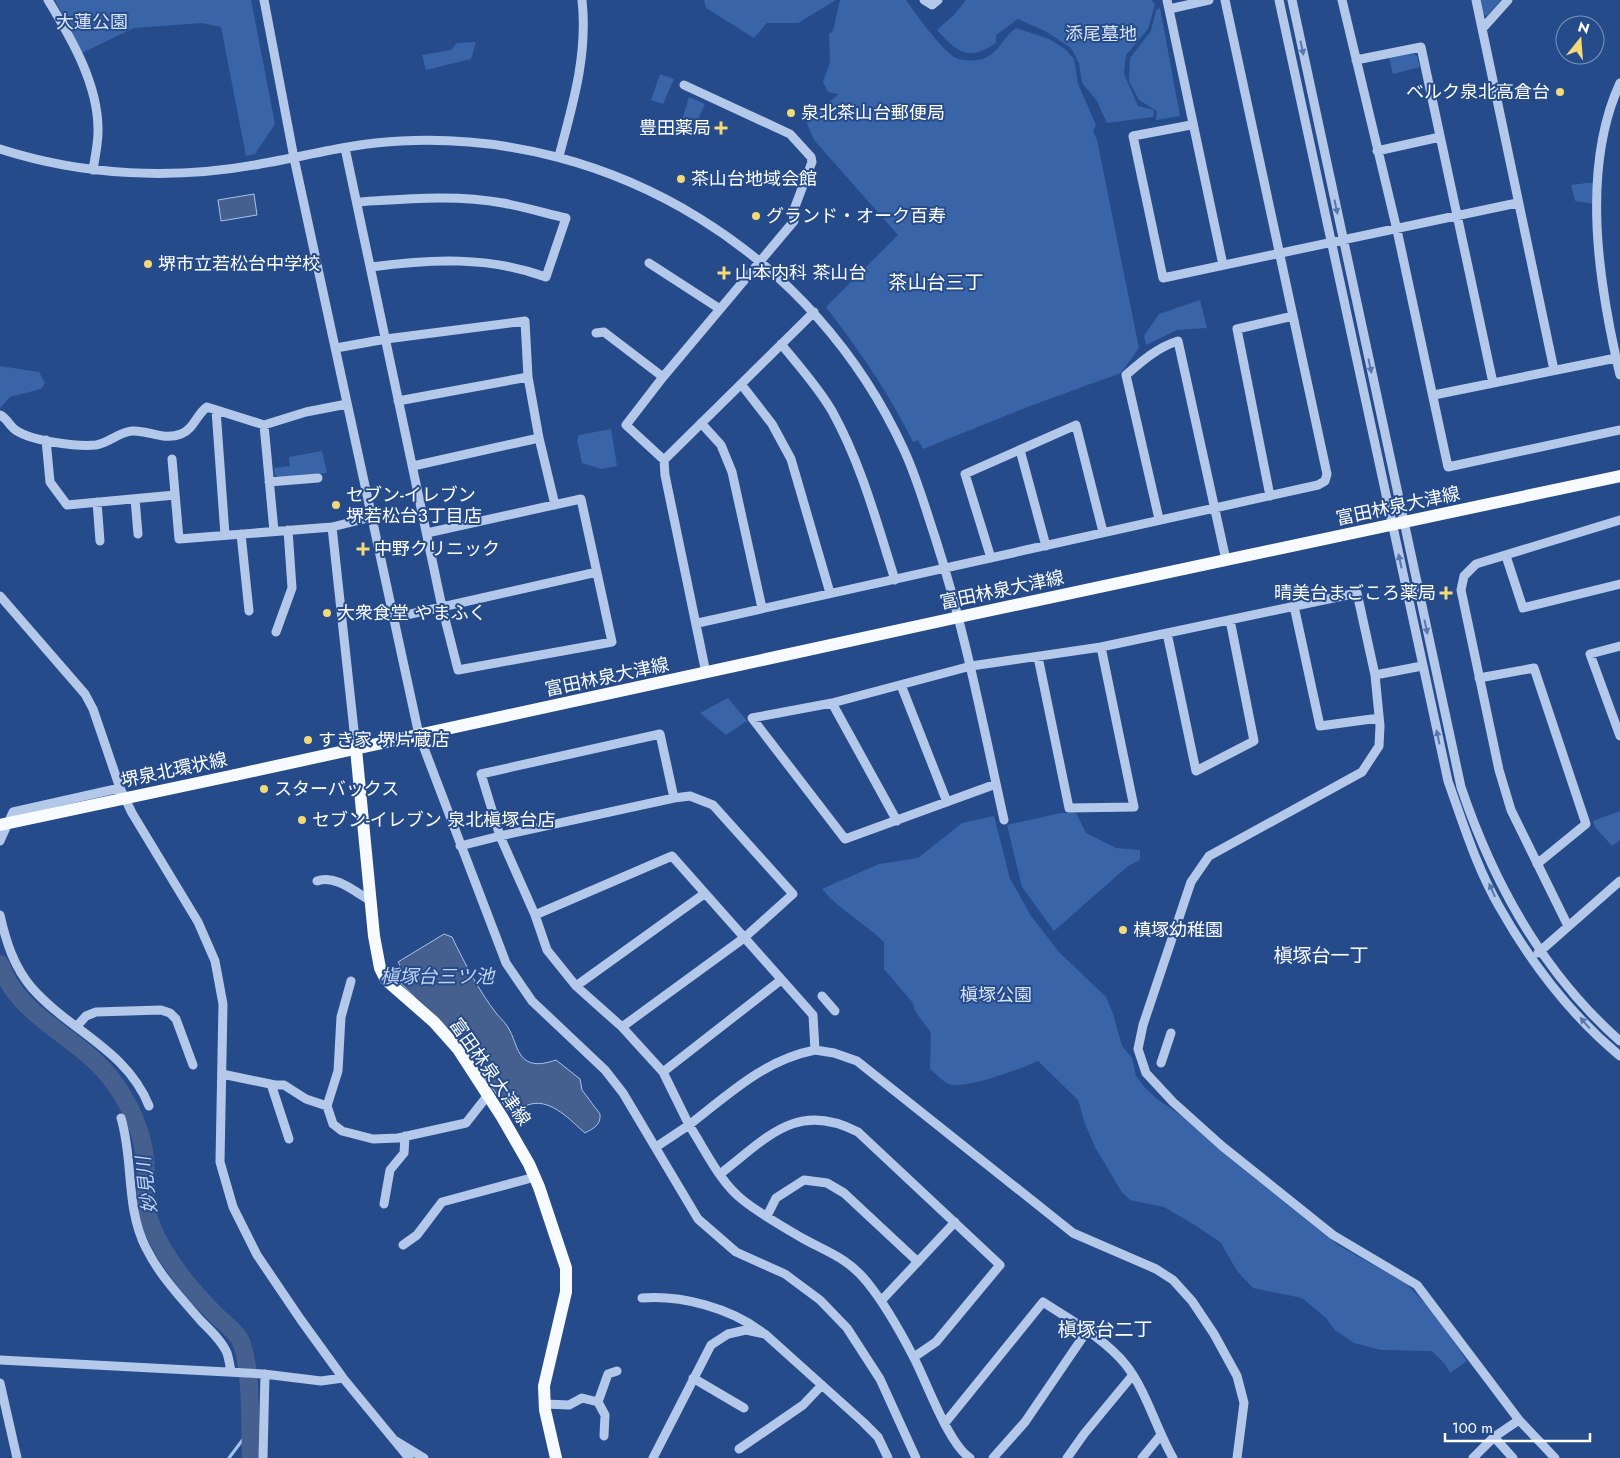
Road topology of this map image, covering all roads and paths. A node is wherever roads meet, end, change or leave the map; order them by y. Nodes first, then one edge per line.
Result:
1 (48, 0) edge
2 (264, 0) edge
3 (582, 0) edge
4 (924, 0) edge
5 (938, 0) edge
6 (1208, 0) edge
7 (1225, 0) edge
8 (1279, 0) edge
9 (1292, 0) edge
10 (1342, 0) edge
11 (1476, 0) edge
12 (1508, 0) edge
13 (1168, 4) edge
14 (1482, 29) junction
15 (1356, 60) junction
16 (1620, 83) edge
17 (684, 85) dead end
18 (1191, 125) junction
19 (1440, 138) junction
20 (0, 148) edge
21 (345, 148) junction
22 (1377, 151) junction
23 (559, 156) junction
24 (294, 158) junction
25 (93, 170) junction
26 (357, 202) junction
27 (1518, 203) junction
28 (1456, 216) junction
29 (1397, 230) junction
30 (1343, 241) junction
31 (1331, 244) junction
32 (1281, 254) junction
33 (761, 261) junction
34 (649, 263) dead end
35 (1222, 265) junction
36 (371, 267) junction
37 (720, 310) junction
38 (814, 312) junction
39 (1293, 316) junction
40 (596, 333) dead end
41 (386, 339) junction
42 (781, 344) junction
43 (336, 348) junction
44 (1616, 358) junction
45 (1554, 370) junction
46 (1620, 375) edge
47 (528, 377) junction
48 (663, 377) junction
49 (1493, 383) junction
50 (741, 384) junction
51 (1434, 395) junction
52 (398, 401) junction
53 (347, 404) junction
54 (216, 410) junction
55 (0, 415) edge
56 (701, 423) junction
57 (264, 425) junction
58 (1620, 430) edge
59 (539, 438) junction
60 (46, 440) junction
61 (1020, 450) junction
62 (172, 459) dead end
63 (664, 460) junction
64 (413, 466) junction
65 (1620, 476) edge
66 (318, 478) dead end
67 (269, 482) junction
68 (175, 495) junction
69 (1270, 496) junction
70 (135, 499) junction
71 (97, 502) junction
72 (555, 505) junction
73 (1214, 508) junction
74 (372, 517) junction
75 (1159, 519) junction
76 (1620, 520) edge
77 (1398, 524) junction
78 (332, 527) junction
79 (288, 530) junction
80 (274, 531) junction
81 (1103, 532) junction
82 (427, 533) junction
83 (138, 534) dead end
84 (241, 534) junction
85 (225, 535) junction
86 (100, 541) dead end
87 (1046, 546) junction
88 (1506, 556) junction
89 (991, 558) junction
90 (1226, 560) junction
91 (945, 569) junction
92 (597, 572) junction
93 (895, 580) junction
94 (1620, 584) edge
95 (830, 593) junction
96 (0, 596) edge
97 (1294, 606) junction
98 (442, 607) junction
99 (762, 608) junction
100 (249, 611) dead end
101 (959, 617) junction
102 (393, 618) junction
103 (1230, 620) junction
104 (698, 623) junction
105 (276, 632) dead end
106 (1167, 633) junction
107 (1101, 646) junction
108 (1620, 646) edge
109 (1038, 657) junction
110 (971, 666) junction
111 (1422, 666) junction
112 (706, 673) junction
113 (1375, 675) junction
114 (1480, 678) junction
115 (901, 685) junction
116 (832, 703) junction
117 (1379, 718) junction
118 (419, 735) junction
119 (1620, 736) edge
120 (356, 749) junction
121 (996, 784) junction
122 (120, 788) junction
123 (674, 798) junction
124 (947, 802) junction
125 (1004, 820) dead end
126 (896, 821) junction
127 (0, 825) edge
128 (500, 836) junction
129 (0, 841) edge
130 (460, 846) junction
131 (1537, 864) junction
132 (316, 881) dead end
133 (1620, 881) edge
134 (704, 894) junction
135 (371, 901) junction
136 (0, 915) edge
137 (536, 915) junction
138 (1568, 926) junction
139 (744, 938) junction
140 (1541, 950) junction
141 (1532, 957) junction
142 (781, 980) junction
143 (351, 982) dead end
144 (576, 986) junction
145 (822, 996) dead end
146 (835, 1011) dead end
147 (77, 1026) junction
148 (622, 1027) junction
149 (1171, 1033) dead end
150 (1620, 1042) edge
151 (815, 1050) junction
152 (1620, 1056) edge
153 (1161, 1063) dead end
154 (193, 1065) dead end
155 (663, 1072) junction
156 (222, 1074) junction
157 (271, 1084) junction
158 (488, 1095) junction
159 (149, 1106) dead end
160 (327, 1106) junction
161 (120, 1118) dead end
162 (690, 1125) junction
163 (405, 1136) junction
164 (289, 1139) dead end
165 (656, 1147) junction
166 (720, 1174) junction
167 (535, 1178) junction
168 (384, 1204) dead end
169 (767, 1216) junction
170 (955, 1222) junction
171 (403, 1245) dead end
172 (918, 1262) junction
173 (642, 1298) dead end
174 (881, 1301) junction
175 (1087, 1331) junction
176 (765, 1334) junction
177 (914, 1357) junction
178 (0, 1360) edge
179 (618, 1371) dead end
180 (231, 1372) junction
181 (265, 1374) junction
182 (1132, 1376) junction
183 (343, 1378) junction
184 (693, 1378) junction
185 (0, 1382) edge
186 (822, 1384) junction
187 (598, 1402) junction
188 (544, 1404) junction
189 (744, 1408) dead end
190 (1519, 1420) junction
191 (945, 1423) junction
192 (604, 1436) dead end
193 (1160, 1436) junction
194 (1494, 1437) junction
195 (393, 1440) junction
196 (738, 1449) dead end
197 (17, 1458) edge
198 (263, 1458) edge
199 (408, 1458) edge
200 (424, 1458) edge
201 (556, 1458) edge
202 (653, 1458) edge
203 (888, 1458) edge
204 (916, 1458) edge
205 (970, 1458) edge
206 (992, 1458) edge
207 (1067, 1458) edge
208 (1142, 1458) edge
209 (1173, 1458) edge
210 (1236, 1458) edge
211 (1473, 1458) edge
212 (1513, 1458) edge
213 (1555, 1458) edge

1 - 25 street
2 - 24 street
3 - 23 street
4 - 5 street
6 - 13 street
7 - 32 street
8 - 31 street
9 -> 30 street
10 - 15 street
11 - 14 street
12 - 14 street
13 - 18 street
14 - 27 street
15 - 19 street
15 - 22 street
16 - 44 street
17 - 33 street
18 - 35 street
18 - 35 street
19 - 22 street
19 - 28 street
20 - 25 street
21 - 23 street
21 - 24 street
21 - 26 street
22 - 29 street
23 - 33 street
24 - 25 street
24 - 43 street
26 - 36 street
26 - 36 street
27 - 28 street
27 - 45 street
28 - 29 street
28 - 49 street
29 - 30 street
29 - 51 street
30 - 31 street
30 -> 77 street
31 - 32 street
31 - 77 street
32 - 35 street
32 - 39 street
33 - 37 street
33 - 38 street
34 - 37 street
36 - 41 street
37 - 48 street
38 - 42 street
38 - 91 street
39 - 69 street
39 - 69 street
40 - 48 street
41 - 43 street
41 - 47 street
41 - 52 street
42 - 50 street
42 - 93 street
43 - 53 street
44 - 45 street
44 - 46 street
45 - 49 street
47 - 52 street
47 - 59 street
48 - 63 street
49 - 51 street
50 - 56 street
50 - 95 street
51 - 58 street
52 - 64 street
53 - 57 street
53 - 74 street
54 - 57 street
54 - 60 street
54 - 85 street
55 - 60 street
56 - 63 street
56 - 99 street
57 - 67 street
59 - 64 street
59 - 72 street
60 - 71 street
61 - 81 street
61 - 87 street
61 - 89 street
62 - 68 street
63 - 104 street
64 - 82 street
65 - 77 main road, 富田林泉大津線
66 - 67 street
67 - 80 street
68 - 70 street
68 - 85 street
69 - 73 street
70 - 71 street
70 - 83 street
71 - 86 street
72 - 82 street
72 - 92 street
73 - 75 street
73 - 75 street
73 - 90 street
74 - 78 street
74 - 102 street
75 - 81 street
76 - 88 street
77 - 90 main road, 富田林泉大津線
111 -> 77 street
77 -> 140 street
78 - 79 street
78 - 120 street
79 - 80 street
79 - 105 street
80 - 84 street
81 - 87 street
82 - 98 street
84 - 85 street
84 - 100 street
87 - 89 street
88 - 94 street
88 - 114 street
89 - 91 street
90 - 101 main road, 富田林泉大津線
91 - 93 street
91 - 101 street
92 - 98 street
92 - 98 street
93 - 95 street
95 - 99 street
96 - 122 street
97 - 103 street
97 - 113 street
97 - 117 street
98 - 102 street
99 - 104 street
101 - 110 street
101 - 112 main road, 富田林泉大津線
102 - 118 street
103 - 106 street
103 - 106 street
104 - 112 street
106 - 107 street
107 - 109 street
107 - 109 street
108 - 119 street
109 - 110 street
110 - 115 street
110 - 121 street
111 - 113 street
141 -> 111 street
112 - 118 main road, 富田林泉大津線
113 - 117 street
114 - 131 street
114 - 131 street
115 - 116 street
115 - 124 street
116 - 126 street
116 - 126 street
117 - 190 street
118 - 120 main road, 富田林泉大津線
118 - 130 street
120 - 127 main road, 堺泉北環状線, bridge
120 - 135 main road, 富田林泉大津線
121 - 124 street
121 - 125 street
122 - 129 street
122 - 156 street
123 - 128 street
123 - 128 street
123 - 139 street
124 - 126 street
128 - 130 street
128 - 137 street
130 - 165 street
131 - 138 street
132 - 135 street
133 - 138 street
134 - 137 street
134 - 139 street
134 - 144 street
135 - 158 main road, 富田林泉大津線
136 - 147 street
137 - 144 street
138 - 140 street
139 - 142 street
139 - 148 street
140 - 141 street
140 - 150 street
152 -> 141 street
142 - 151 street
142 - 155 street
143 - 160 street
144 - 148 street
145 - 146 street
147 - 154 street
147 - 159 street
148 - 155 street
149 - 153 street
151 - 162 street
151 - 210 street
155 - 162 street
156 - 157 street
156 - 183 street
157 - 160 street
157 - 164 street
158 - 163 street
158 - 167 main road, 富田林泉大津線
160 - 163 street
161 - 180 street
162 - 165 street
162 - 166 street
163 - 168 street
165 - 204 street
166 - 169 street
166 - 170 street
167 - 171 street
167 - 188 main road, 富田林泉大津線
169 - 172 street
169 - 174 street
170 - 172 street
170 - 177 street
172 - 174 street
173 - 176 street
174 - 177 street
175 - 182 street
175 - 191 street
175 - 206 street
176 - 184 street
176 - 186 street
177 - 191 street
178 - 180 street
179 - 187 street
180 - 181 street
181 - 183 street
181 - 198 street
182 - 193 street
182 - 207 street
183 - 195 street
184 - 189 street
184 - 202 street
185 - 197 street
186 - 196 street
186 - 203 street
187 - 188 street
187 - 192 street
188 - 201 main road, 富田林泉大津線
190 - 194 street
190 - 213 street
191 - 205 street
193 - 208 street
193 - 209 street
194 - 211 street
194 - 212 street
195 - 199 street
195 - 200 street

